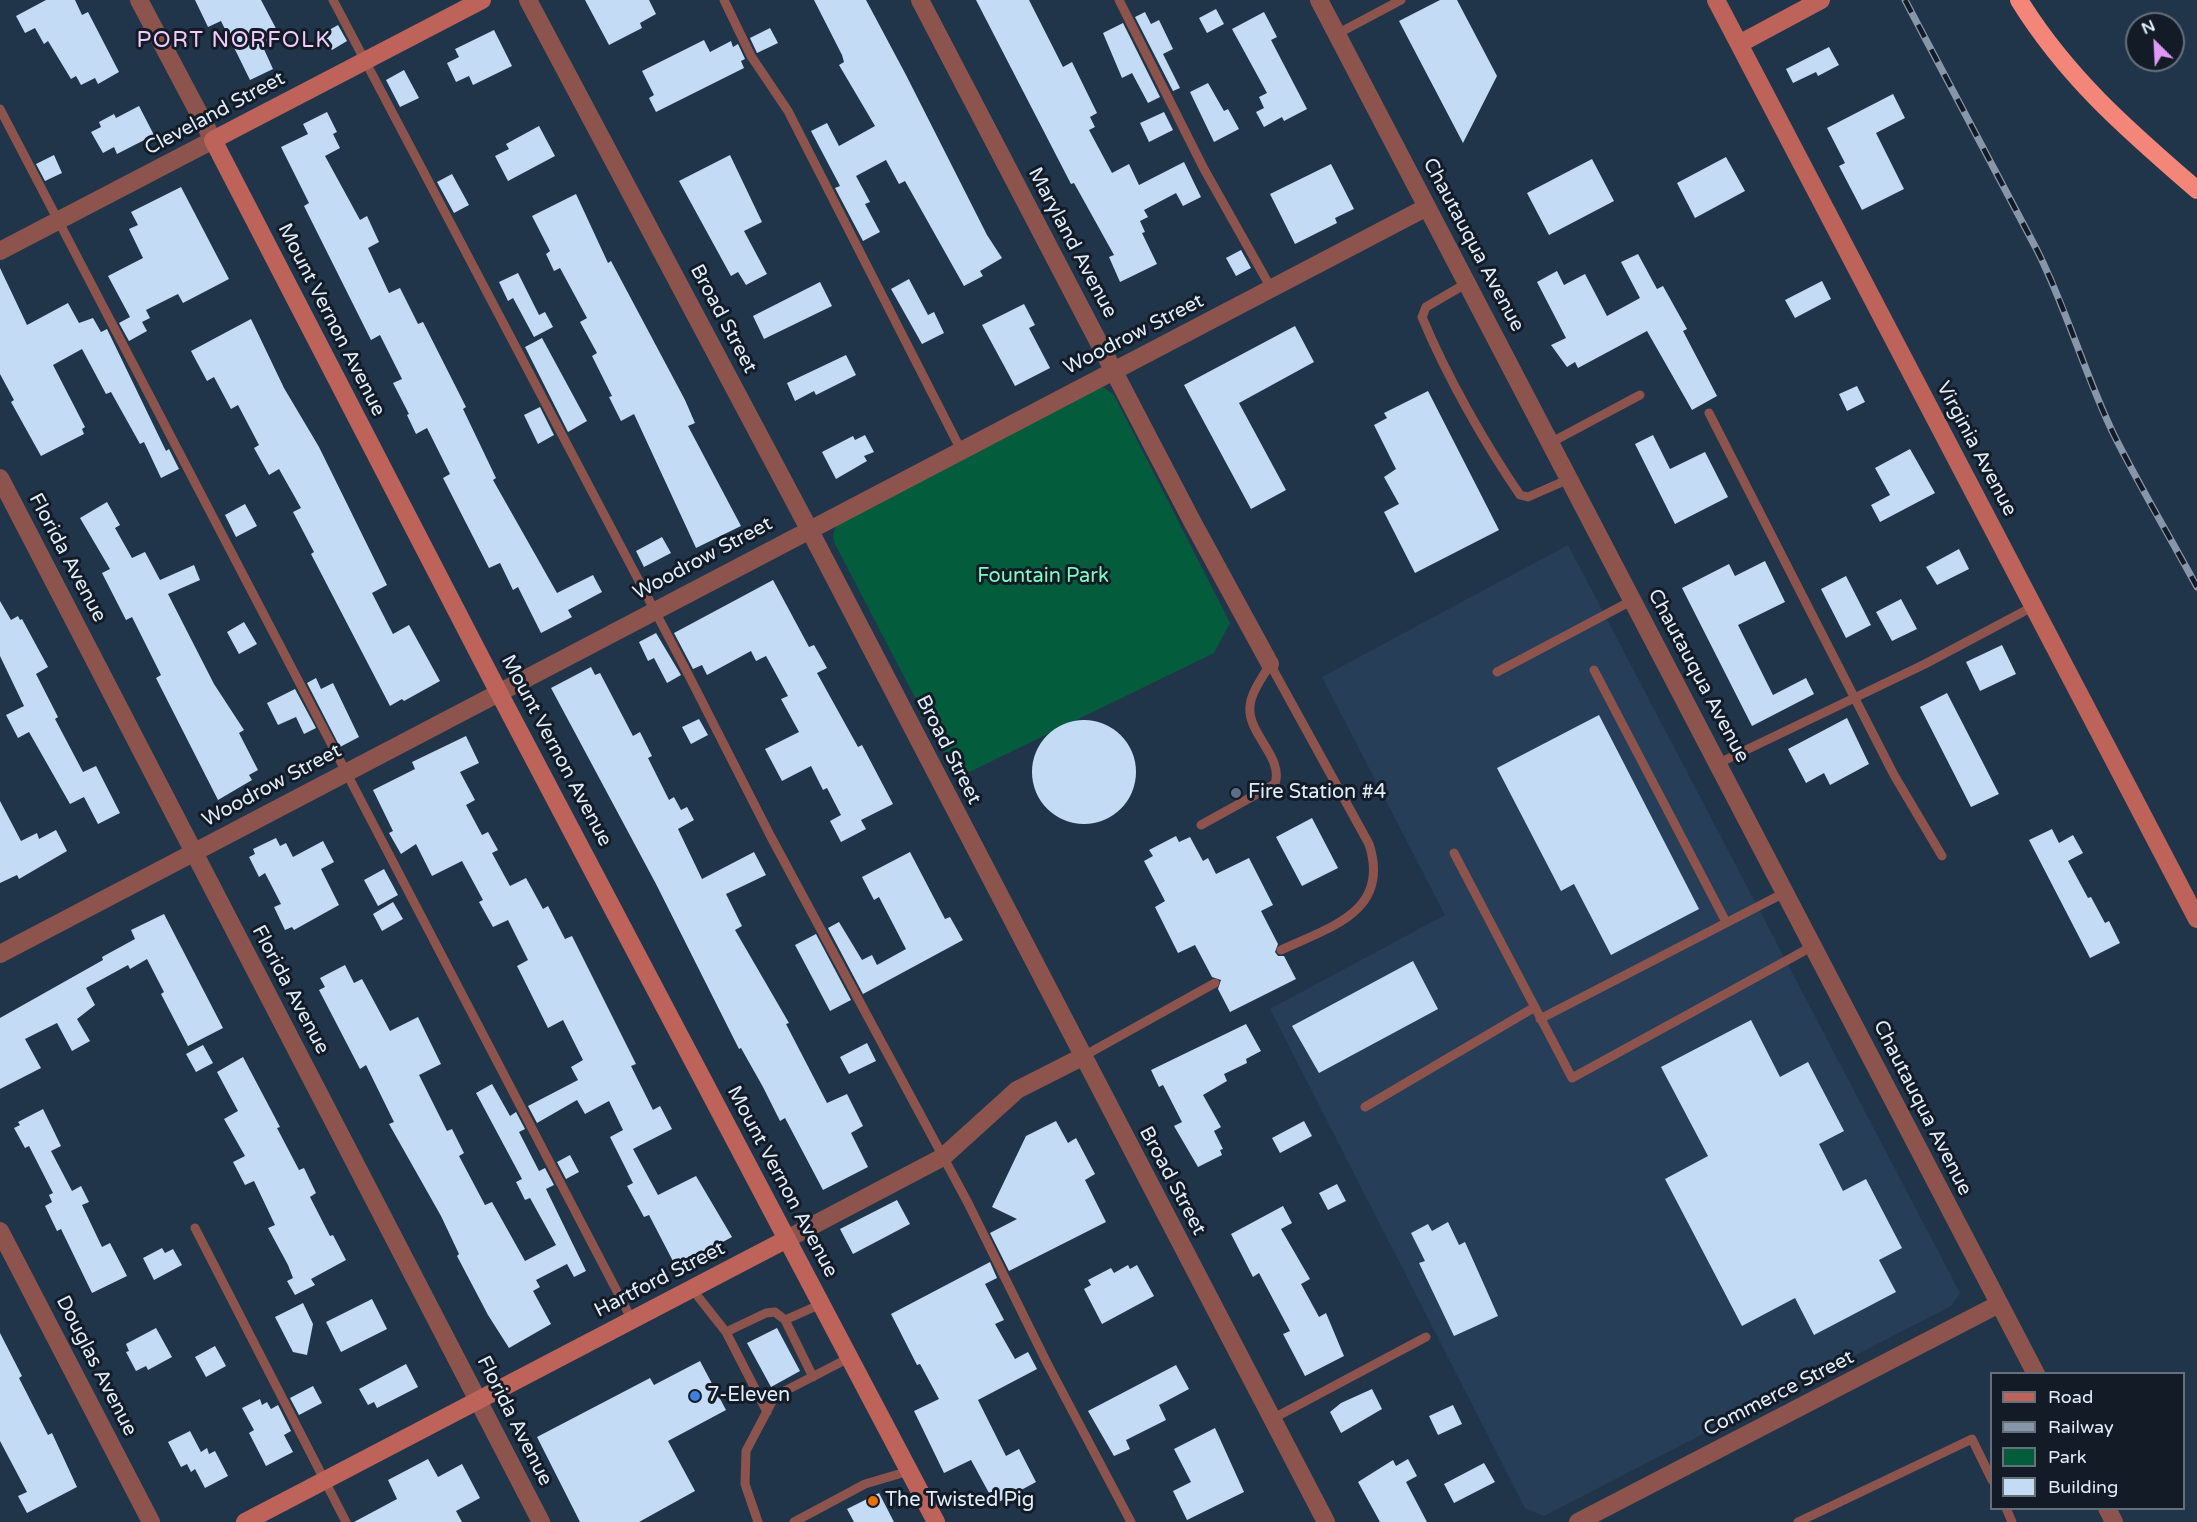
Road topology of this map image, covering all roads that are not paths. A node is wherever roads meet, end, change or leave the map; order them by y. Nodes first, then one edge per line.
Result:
1 (139, 0) edge
2 (333, 0) edge
3 (482, 0) edge
4 (528, 0) edge
5 (724, 0) edge
6 (920, 0) edge
7 (1119, 0) edge
8 (1319, 0) edge
9 (1401, 0) edge
10 (1716, 0) edge
11 (1821, 0) edge
12 (2019, 0) edge
13 (1337, 34) junction
14 (1739, 44) junction
15 (365, 61) junction
16 (0, 109) edge
17 (213, 140) junction
18 (2197, 190) edge
19 (1427, 207) junction
20 (59, 220) junction
21 (0, 251) edge
22 (1467, 283) junction
23 (1271, 288) junction
24 (1113, 370) junction
25 (1640, 395) dead end
26 (1709, 413) dead end
27 (1550, 443) junction
28 (961, 450) junction
29 (0, 478) edge
30 (1569, 479) junction
31 (809, 530) junction
32 (1633, 600) junction
33 (2034, 606) junction
34 (655, 610) junction
35 (1270, 664) junction
36 (1594, 670) dead end
37 (1497, 672) dead end
38 (498, 691) junction
39 (1854, 698) junction
40 (1719, 763) junction
41 (345, 773) junction
42 (1201, 825) dead end
43 (1454, 853) dead end
44 (194, 854) junction
45 (1942, 856) dead end
46 (1786, 892) junction
47 (2197, 919) edge
48 (1726, 922) junction
49 (1813, 945) junction
50 (1281, 950) dead end
51 (0, 954) edge
52 (1215, 983) dead end
53 (1534, 1007) junction
54 (1540, 1019) junction
55 (1082, 1057) junction
56 (1365, 1107) dead end
57 (943, 1157) junction
58 (195, 1228) dead end
59 (0, 1231) edge
60 (786, 1239) junction
61 (692, 1289) junction
62 (820, 1304) junction
63 (1999, 1304) junction
64 (632, 1320) junction
65 (785, 1320) junction
66 (726, 1332) junction
67 (1426, 1337) dead end
68 (849, 1358) junction
69 (2035, 1372) edge
70 (813, 1377) junction
71 (478, 1400) junction
72 (767, 1412) junction
73 (1272, 1419) junction
74 (909, 1471) junction
75 (1990, 1476) edge
76 (324, 1481) junction
77 (151, 1522) edge
78 (245, 1522) edge
79 (346, 1522) edge
80 (541, 1522) edge
81 (758, 1522) edge
82 (794, 1522) edge
83 (936, 1522) edge
84 (1131, 1522) edge
85 (1326, 1522) edge
86 (1578, 1522) edge
87 (1798, 1522) edge

1 - 17 street, Mount Vernon Avenue
2 - 15 lane
3 - 15 street, Cleveland Street
4 - 31 street, Broad Street
5 - 28 lane
6 - 24 street, Maryland Avenue
7 - 23 lane
8 - 13 street, Chautauqua Avenue
9 - 13 lane
10 - 14 street, Virginia Avenue
11 - 14 street
12 - 18 highway
13 - 19 street, Chautauqua Avenue
14 - 33 street, Virginia Avenue
15 - 17 street, Cleveland Street
15 - 34 lane
16 - 20 lane
17 - 20 street, Cleveland Street
17 - 38 street, Mount Vernon Avenue
19 - 22 street, Chautauqua Avenue
19 - 23 street, Woodrow Street
20 - 21 street, Cleveland Street
20 - 41 lane
22 - 27 street, Chautauqua Avenue
22 - 30 lane
23 - 24 street, Woodrow Street
24 - 28 street, Woodrow Street
24 - 35 street, Maryland Avenue
25 - 27 lane
26 - 39 lane
27 - 30 street, Chautauqua Avenue
28 - 31 street, Woodrow Street
29 - 44 street, Florida Avenue
30 - 32 street, Chautauqua Avenue
31 - 34 street, Woodrow Street
31 - 55 street, Broad Street
32 - 37 lane
32 - 40 street, Chautauqua Avenue
33 - 39 lane
33 - 47 street, Virginia Avenue
34 - 38 street, Woodrow Street
34 - 57 lane
35 - 42 lane
35 - 50 lane
36 - 48 lane
38 - 41 street, Woodrow Street
38 - 60 street, Mount Vernon Avenue
39 - 40 lane
39 - 45 lane
40 - 46 street, Chautauqua Avenue
41 - 44 street, Woodrow Street
41 - 64 lane
43 - 53 lane
44 - 51 street, Woodrow Street
44 - 71 street, Florida Avenue
46 - 48 lane
46 - 49 street, Chautauqua Avenue
48 - 54 lane
49 - 54 lane
49 - 63 street, Chautauqua Avenue
52 - 55 lane
53 - 54 lane
53 - 56 lane
55 - 57 street, Hartford Street
55 - 73 street, Broad Street
57 - 60 street, Hartford Street
57 - 84 lane
58 - 76 lane
59 - 77 street, Douglas Avenue
60 - 61 street, Hartford Street
60 - 62 street, Mount Vernon Avenue
61 - 64 street, Hartford Street
61 - 66 lane
62 - 65 lane
62 - 68 street, Mount Vernon Avenue
63 - 69 street, Chautauqua Avenue
63 - 86 street, Commerce Street
64 - 71 street, Hartford Street
65 - 66 lane
65 - 70 lane
66 - 72 lane
67 - 73 lane
68 - 70 lane
68 - 74 street, Mount Vernon Avenue
70 - 72 lane
71 - 76 street, Hartford Street
71 - 80 street, Florida Avenue
72 - 81 lane
73 - 85 street, Broad Street
74 - 82 lane
74 - 83 street, Mount Vernon Avenue
75 - 87 lane
76 - 78 street, Hartford Street
76 - 79 lane

